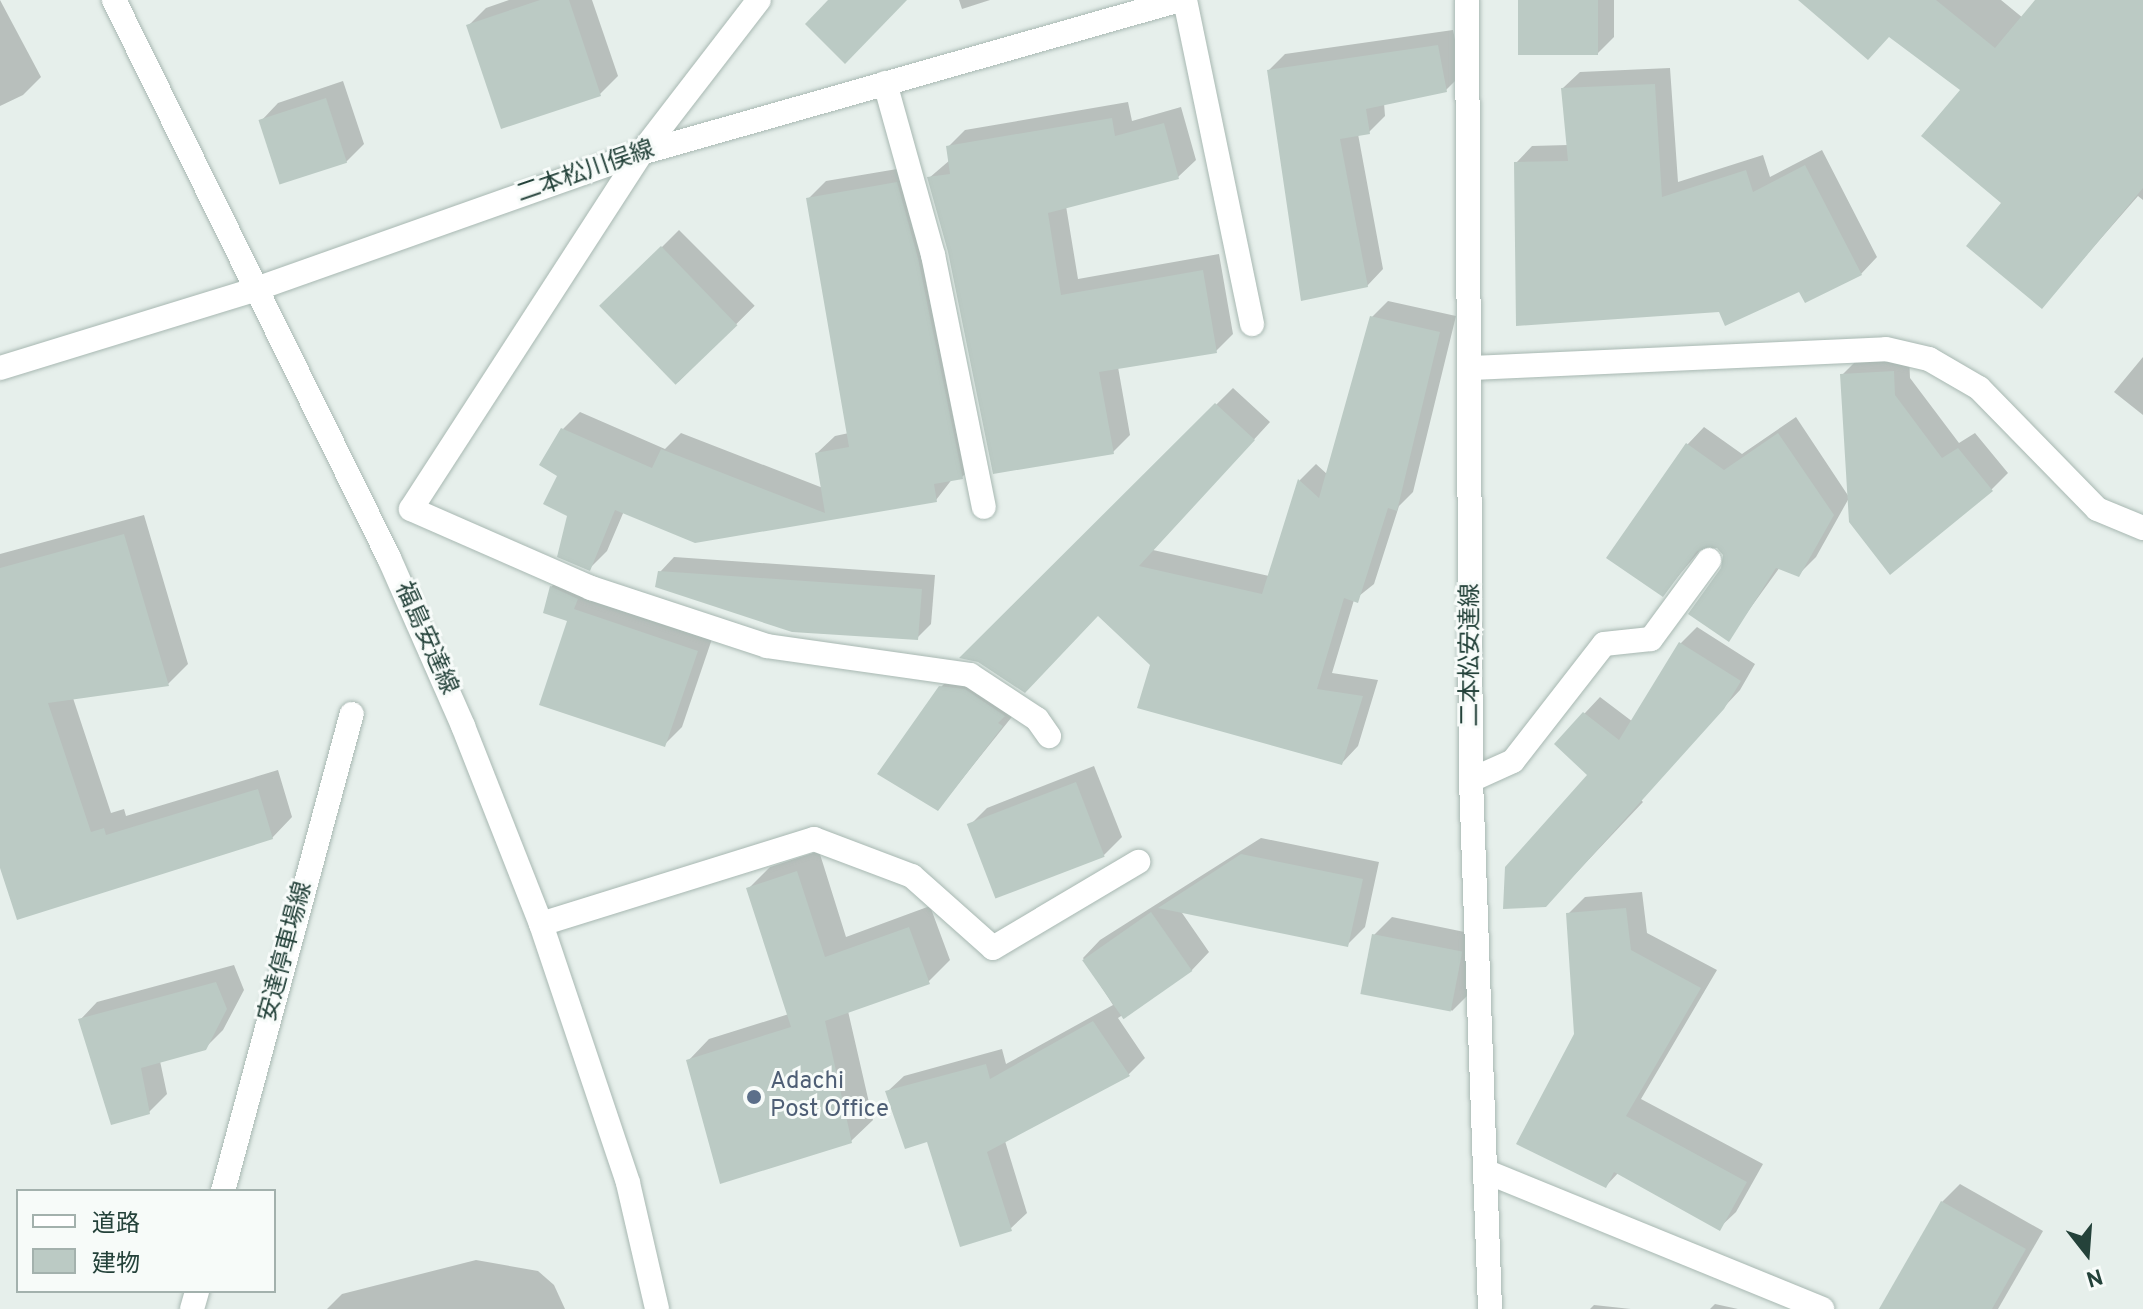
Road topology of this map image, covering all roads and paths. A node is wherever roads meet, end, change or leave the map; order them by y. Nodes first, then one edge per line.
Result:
1 (114, 0) edge
2 (759, 0) edge
3 (1182, 0) edge
4 (1467, 0) edge
5 (885, 83) junction
6 (641, 153) junction
7 (256, 289) junction
8 (1252, 324) dead end
9 (0, 368) edge
10 (1472, 368) junction
11 (984, 507) dead end
12 (2143, 528) edge
13 (1709, 560) dead end
14 (352, 714) dead end
15 (1049, 736) dead end
16 (1471, 780) junction
17 (1138, 862) dead end
18 (541, 924) junction
19 (1487, 1172) junction
20 (224, 1189) edge
21 (657, 1309) edge
22 (1490, 1309) edge
23 (1822, 1309) edge

1 - 7 main road, 福島安達線
2 - 6 main road
3 - 5 main road, 二本松川俣線
3 - 8 main road
4 - 10 main road, 二本松安達線
5 - 6 main road, 二本松川俣線
5 - 11 main road
6 - 7 main road, 二本松川俣線
6 - 15 main road
7 - 9 main road, 二本松川俣線
7 - 18 main road, 福島安達線
10 - 12 main road
10 - 16 main road, 二本松安達線
13 - 16 main road
14 - 20 main road, 安達停車場線
16 - 19 main road, 二本松安達線
17 - 18 main road
18 - 21 main road, 福島安達線
19 - 22 main road, 二本松安達線
19 - 23 main road

